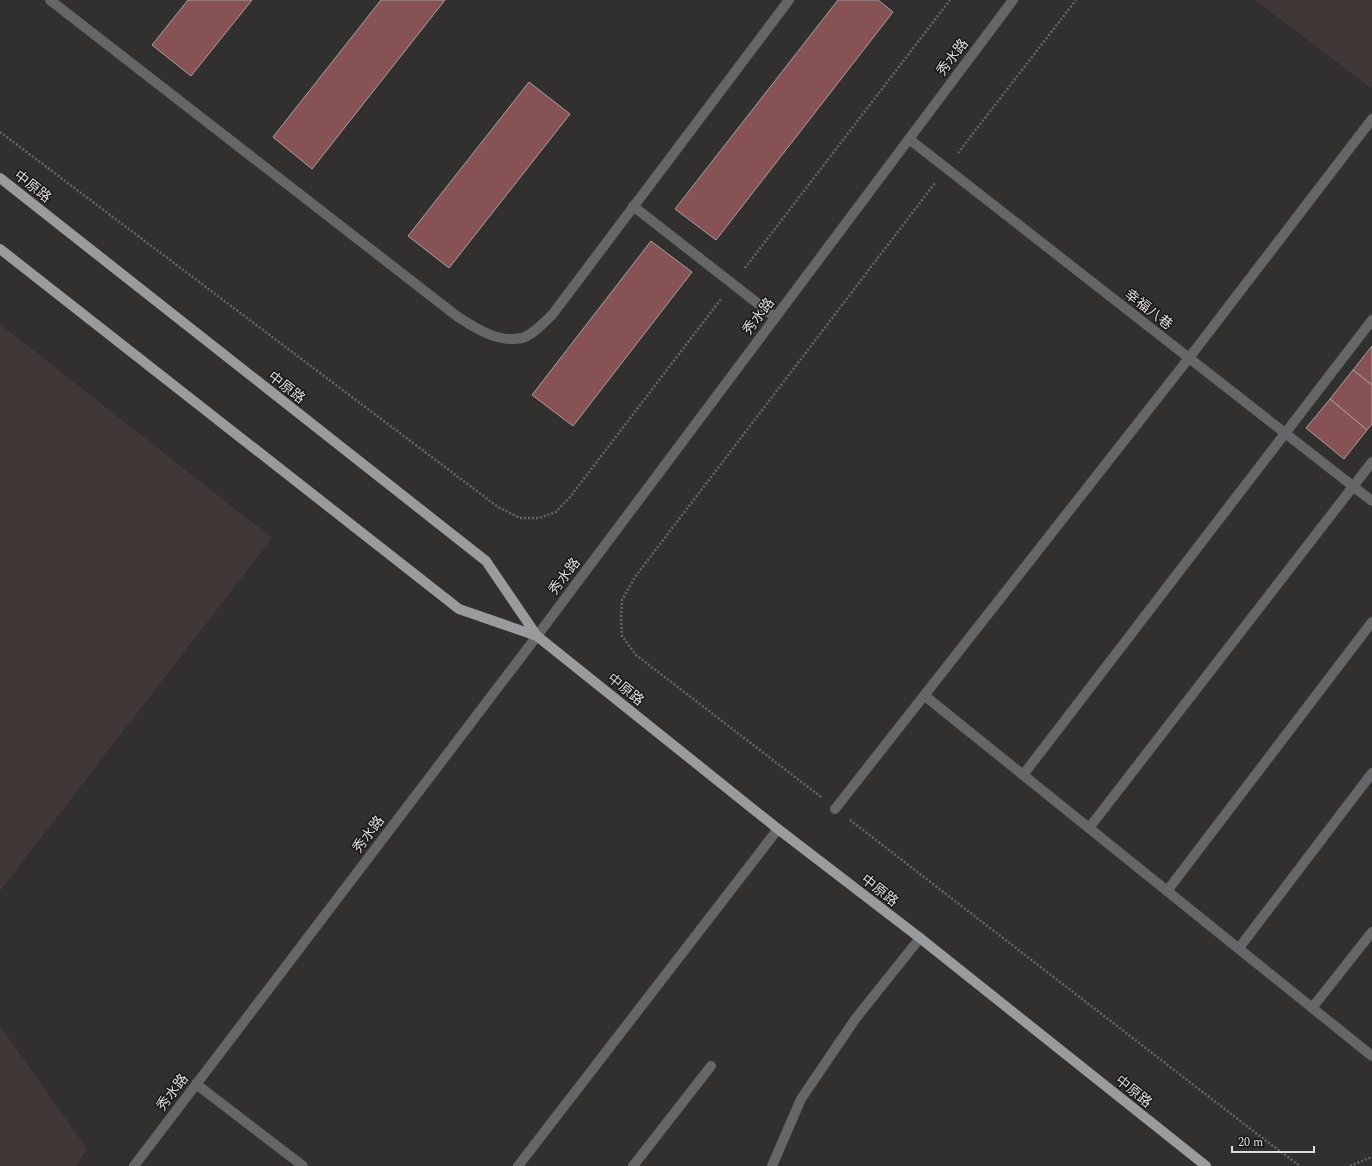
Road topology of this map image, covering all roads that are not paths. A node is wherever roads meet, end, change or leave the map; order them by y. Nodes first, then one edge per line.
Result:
1 (50, 0) edge
2 (789, 0) edge
3 (1012, 0) edge
4 (1372, 119) edge
5 (909, 138) junction
6 (0, 178) edge
7 (633, 206) junction
8 (0, 249) edge
9 (775, 317) junction
10 (1372, 320) edge
11 (1189, 358) junction
12 (1285, 433) junction
13 (1372, 462) edge
14 (1353, 486) junction
15 (1372, 501) edge
16 (1372, 622) edge
17 (537, 636) junction
18 (925, 696) junction
19 (1372, 772) edge
20 (1023, 775) junction
21 (836, 809) road end
22 (1089, 828) junction
23 (778, 829) junction
24 (1168, 891) junction
25 (1372, 932) edge
26 (920, 938) junction
27 (1239, 948) junction
28 (1312, 1008) junction
29 (1372, 1056) edge
30 (711, 1066) dead end
31 (196, 1084) junction
32 (134, 1166) edge
33 (303, 1166) edge
34 (518, 1166) edge
35 (633, 1166) edge
36 (772, 1166) edge
37 (1206, 1166) edge

1 - 7 street
2 - 7 street
3 - 5 street, 秀水路
4 - 11 street
5 - 9 street, 秀水路
5 - 11 street, 幸福八巷
6 - 17 main road, 中原路
7 - 9 street
8 - 17 main road, 中原路
9 - 17 street, 秀水路
10 - 12 street
11 - 12 street, 幸福八巷
11 - 18 street
12 - 14 street, 幸福八巷
12 - 20 street
13 - 14 street
14 - 15 street, 幸福八巷
14 - 22 street
16 - 24 street
17 - 23 main road, 中原路
17 - 31 street, 秀水路
18 - 20 street
18 - 21 street
19 - 27 street
20 - 22 street
22 - 24 street
23 - 26 main road, 中原路
23 - 34 street
24 - 27 street
25 - 28 street
26 - 36 street
26 - 37 main road, 中原路
27 - 28 street
28 - 29 street
30 - 35 street
31 - 32 street, 秀水路
31 - 33 street

